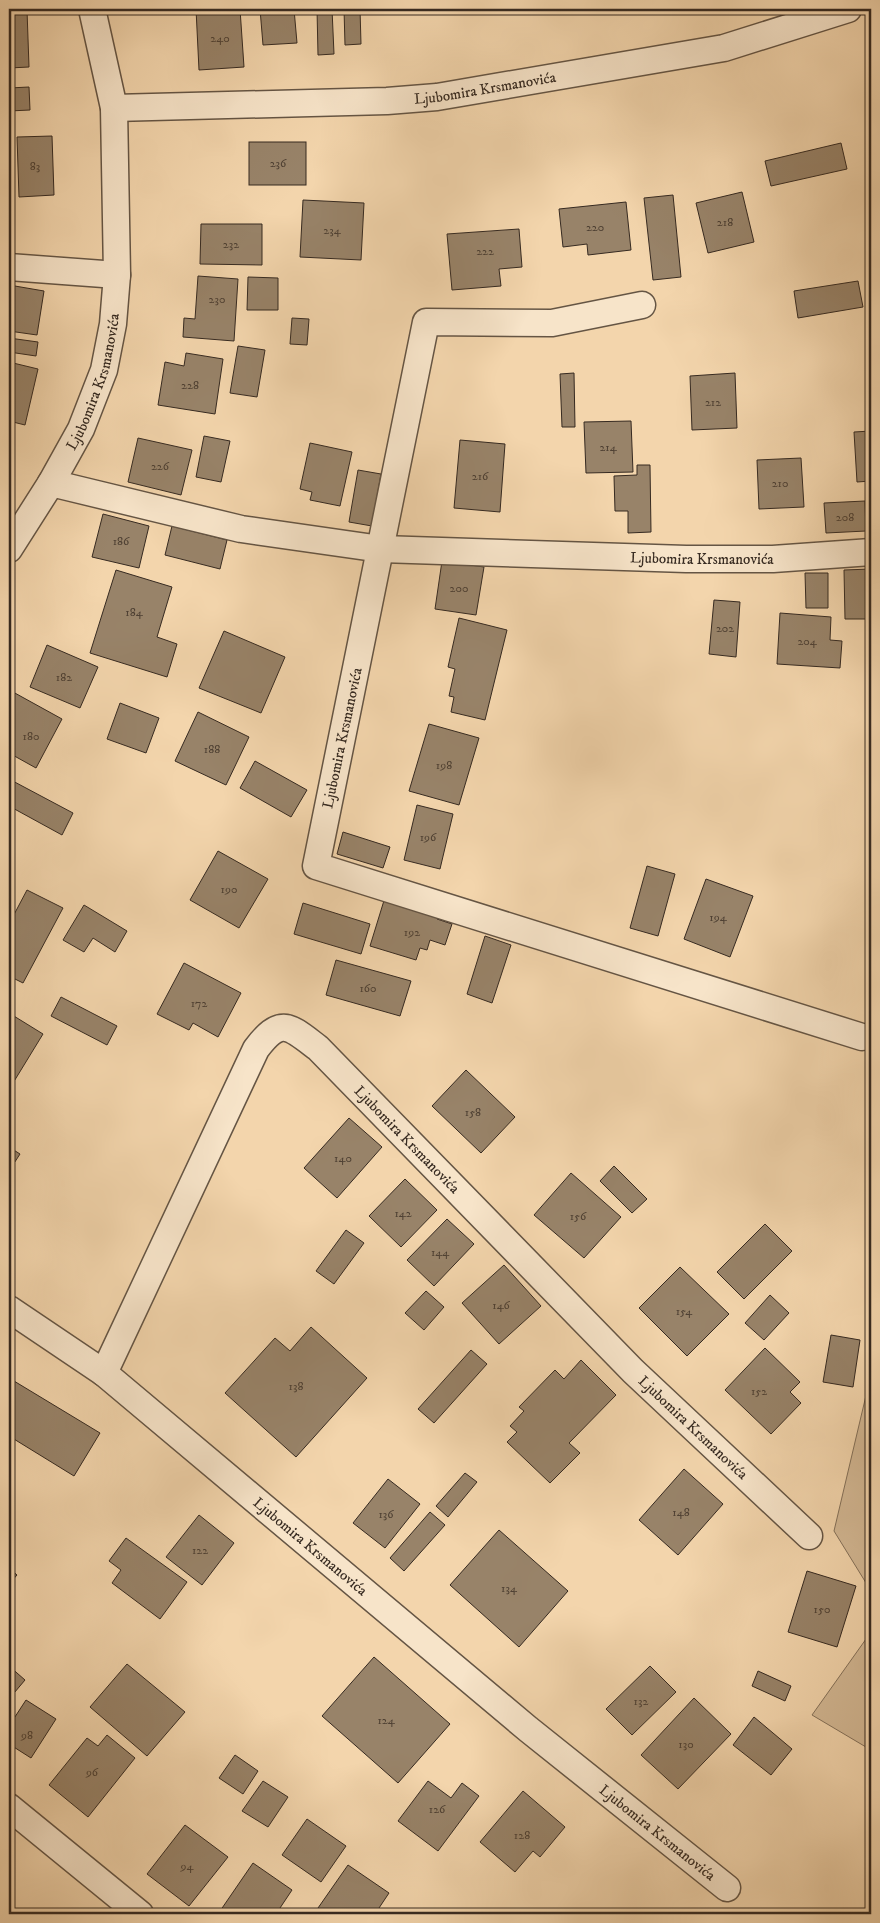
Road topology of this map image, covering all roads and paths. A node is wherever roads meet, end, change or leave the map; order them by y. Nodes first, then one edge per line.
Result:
1 (92, 9) edge
2 (848, 9) edge
3 (114, 108) junction
4 (9, 267) edge
5 (117, 275) junction
6 (642, 304) dead end
7 (51, 483) junction
8 (9, 549) edge
9 (381, 549) junction
10 (871, 552) edge
11 (862, 1037) dead end
12 (9, 1309) edge
13 (104, 1373) junction
14 (809, 1536) dead end
15 (9, 1807) edge
16 (727, 1888) dead end
17 (140, 1914) edge

1 - 3 street, Ljubomira Krsmanovića
2 - 3 street, Ljubomira Krsmanovića
3 - 5 street, Ljubomira Krsmanovića
4 - 5 street
5 - 7 street, Ljubomira Krsmanovića
6 - 9 street, Ljubomira Krsmanovića
7 - 8 street, Ljubomira Krsmanovića
7 - 9 street, Ljubomira Krsmanovića
9 - 10 street, Ljubomira Krsmanovića
9 - 11 street, Ljubomira Krsmanovića
12 - 13 street, Ljubomira Krsmanovića
13 - 14 street, Ljubomira Krsmanovića
13 - 16 street, Ljubomira Krsmanovića
15 - 17 street

